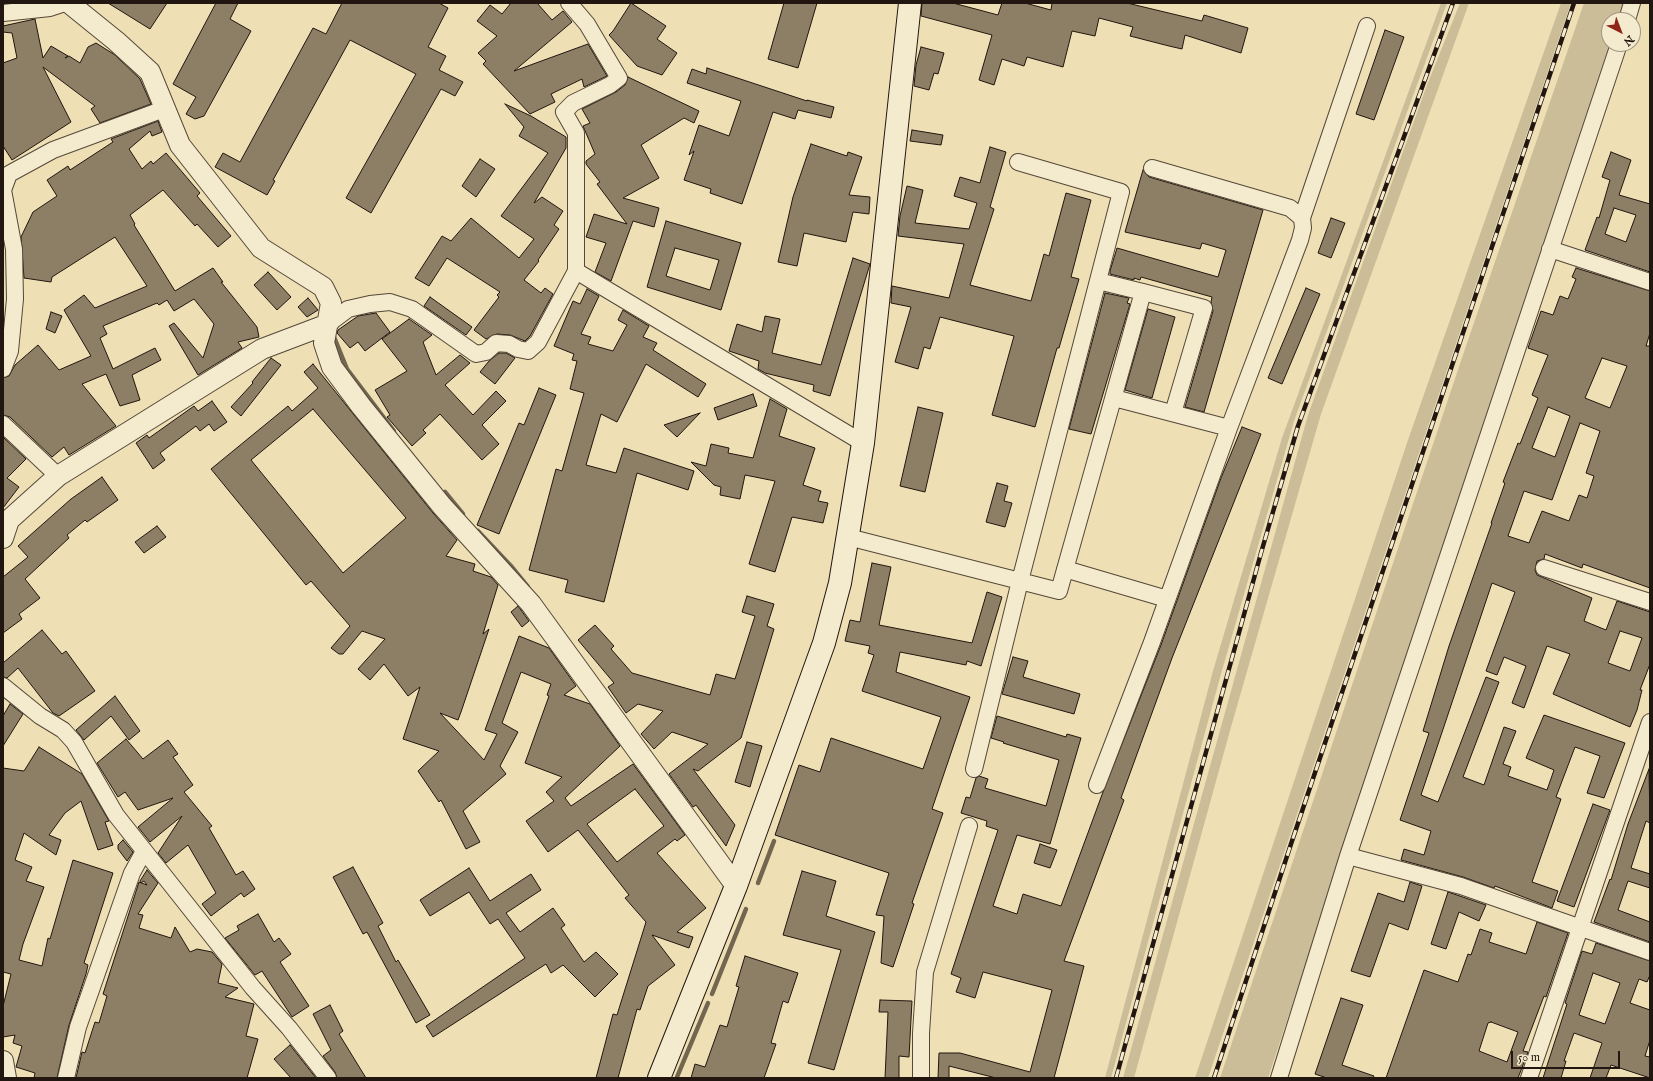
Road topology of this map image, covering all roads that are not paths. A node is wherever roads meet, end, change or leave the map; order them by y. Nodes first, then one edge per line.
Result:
1 (65, 3) edge
2 (69, 3) edge
3 (570, 3) edge
4 (910, 3) edge
5 (3, 14) edge
6 (1367, 26) dead end
7 (1616, 52) edge
8 (164, 109) junction
9 (1018, 162) dead end
10 (1152, 168) dead end
11 (1302, 218) junction
12 (1550, 249) junction
13 (576, 271) junction
14 (1098, 281) junction
15 (1650, 282) edge
16 (1143, 292) junction
17 (328, 324) junction
18 (3, 369) edge
19 (1114, 398) junction
20 (1173, 413) junction
21 (3, 424) edge
22 (1229, 428) junction
23 (863, 443) junction
24 (58, 476) junction
25 (5, 524) edge
26 (848, 537) junction
27 (1544, 568) dead end
28 (1065, 569) junction
29 (1020, 581) junction
30 (1167, 599) junction
31 (1650, 602) edge
32 (3, 686) edge
33 (1650, 722) edge
34 (974, 769) dead end
35 (1097, 785) dead end
36 (969, 826) dead end
37 (144, 851) junction
38 (1348, 856) junction
39 (736, 886) junction
40 (1579, 928) junction
41 (1650, 952) edge
42 (3, 1061) edge
43 (6, 1078) edge
44 (66, 1078) edge
45 (328, 1078) edge
46 (659, 1078) edge
47 (921, 1078) edge
48 (1279, 1078) edge
49 (1529, 1078) edge

1 - 5 street
2 - 8 street
3 - 13 street
4 - 23 main road
6 - 11 street
7 - 12 street
8 - 17 street
8 - 18 street
9 - 14 street
10 - 11 street
11 - 22 street
12 - 15 street
12 - 38 street
13 - 17 street
13 - 23 street
14 - 16 street
14 - 29 street
16 - 19 street
16 - 20 street
17 - 24 street
17 - 39 street
19 - 20 street
19 - 28 street
20 - 22 street
21 - 24 street
22 - 30 street
23 - 26 main road
24 - 25 street
26 - 29 street
26 - 39 main road
27 - 31 street
28 - 29 street
28 - 30 street
29 - 34 street
30 - 35 street
32 - 37 street
33 - 40 street
36 - 47 street
37 - 44 street
37 - 45 street
38 - 40 street
38 - 48 street
39 - 46 main road
40 - 41 street
40 - 49 street
42 - 43 street

